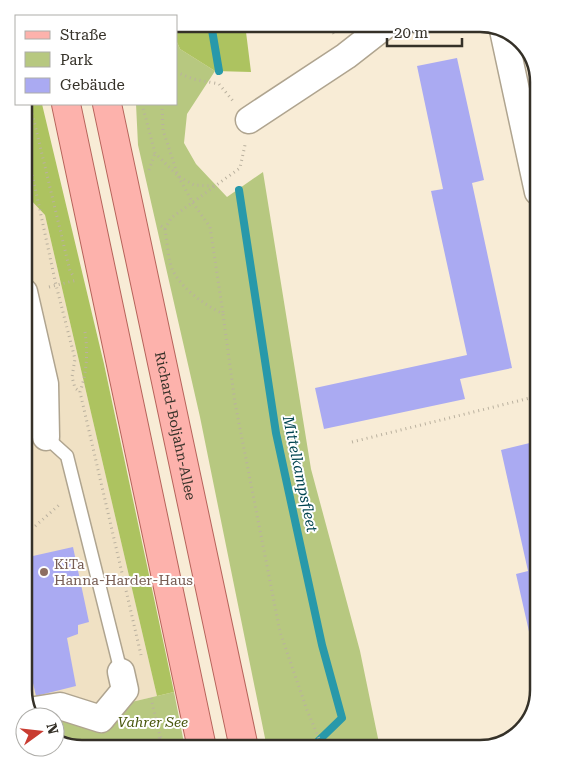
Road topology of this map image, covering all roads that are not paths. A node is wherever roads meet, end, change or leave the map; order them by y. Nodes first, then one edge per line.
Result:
1 (376, 33) edge
2 (505, 40) edge
3 (66, 105) edge
4 (107, 105) edge
5 (250, 120) road end
6 (530, 155) edge
7 (33, 354) edge
8 (46, 437) joint
9 (131, 664) joint
10 (65, 708) edge
11 (200, 739) edge
12 (242, 739) edge

1 - 5 street
2 - 6 street
3 - 11 main road
4 - 12 main road, Richard-Boljahn-Allee
7 - 8 street
8 - 9 lane
9 - 10 street

